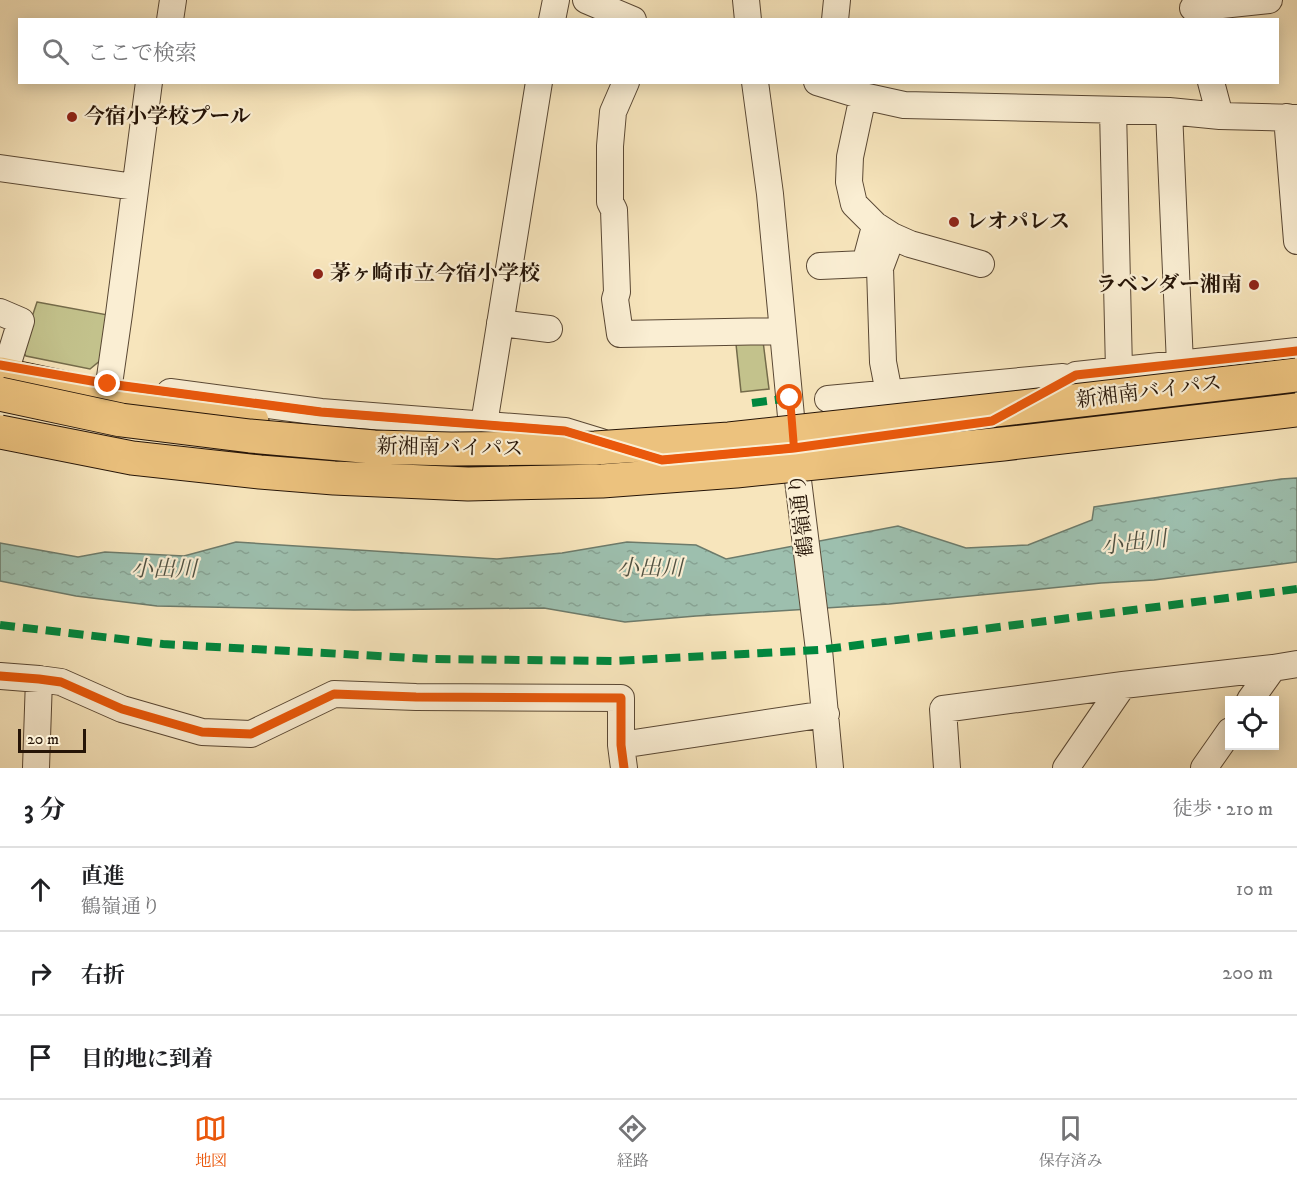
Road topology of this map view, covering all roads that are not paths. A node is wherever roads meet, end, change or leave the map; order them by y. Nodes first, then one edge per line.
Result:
1 (173, 0) edge
2 (556, 0) edge
3 (586, 0) edge
4 (746, 0) edge
5 (837, 0) edge
6 (1269, 0) edge
7 (1194, 9) edge
8 (170, 18) edge
9 (552, 18) edge
10 (628, 18) edge
11 (748, 18) edge
12 (835, 18) edge
13 (149, 84) edge
14 (539, 84) edge
15 (624, 84) edge
16 (754, 84) edge
17 (827, 84) edge
18 (1212, 84) edge
19 (862, 96) junction
20 (1113, 110) junction
21 (1169, 111) junction
22 (1220, 116) junction
23 (1292, 118) edge
24 (0, 168) edge
25 (135, 187) junction
26 (884, 231) junction
27 (1297, 241) edge
28 (981, 264) dead end
29 (820, 266) dead end
30 (0, 312) edge
31 (500, 323) junction
32 (549, 329) dead end
33 (783, 331) junction
34 (1297, 351) edge
35 (1180, 364) junction
36 (1119, 370) junction
37 (2, 375) edge
38 (1076, 375) junction
39 (1297, 375) edge
40 (108, 384) junction
41 (889, 393) junction
42 (828, 399) dead end
43 (1297, 410) edge
44 (484, 424) junction
45 (0, 432) edge
46 (0, 443) edge
47 (794, 448) junction
48 (132, 458) junction
49 (1285, 666) edge
50 (0, 676) edge
51 (39, 679) junction
52 (1123, 685) junction
53 (1254, 696) edge
54 (826, 714) junction
55 (1225, 738) edge
56 (622, 757) edge
57 (36, 768) edge
58 (830, 768) edge
59 (947, 768) edge
60 (1066, 768) edge
61 (1204, 768) edge

1 - 8 street
2 - 9 street
3 - 10 street
4 - 11 street
5 - 12 street
6 - 7 street
13 - 25 street
14 - 31 street
15 - 33 street
16 - 33 street, 鶴嶺通り
17 - 19 street
18 - 22 street
19 - 20 street
19 - 26 street
20 - 21 street
20 - 36 street
21 - 22 street
21 - 35 street
22 - 23 street
23 - 27 street
24 - 25 street
25 - 40 street
26 - 28 street
26 - 29 street
26 - 41 street
30 - 37 street
31 - 32 street
31 - 44 street
33 - 47 street, 鶴嶺通り
34 - 35 street
35 - 36 street
36 - 38 street
37 - 39 highway, 新湘南バイパス, bridge
37 - 40 street
38 - 41 street
38 - 47 street
40 - 44 street
41 - 42 street
43 - 48 highway, 新湘南バイパス, bridge
44 - 47 street
45 - 48 highway, 新湘南バイパス, bridge
46 - 48 highway, bridge
47 - 54 street, 鶴嶺通り
49 - 52 street
49 - 53 street
50 - 51 street
51 - 56 street
51 - 57 street
52 - 59 street
52 - 60 street
54 - 56 street
54 - 58 street, 鶴嶺通り
55 - 61 street

